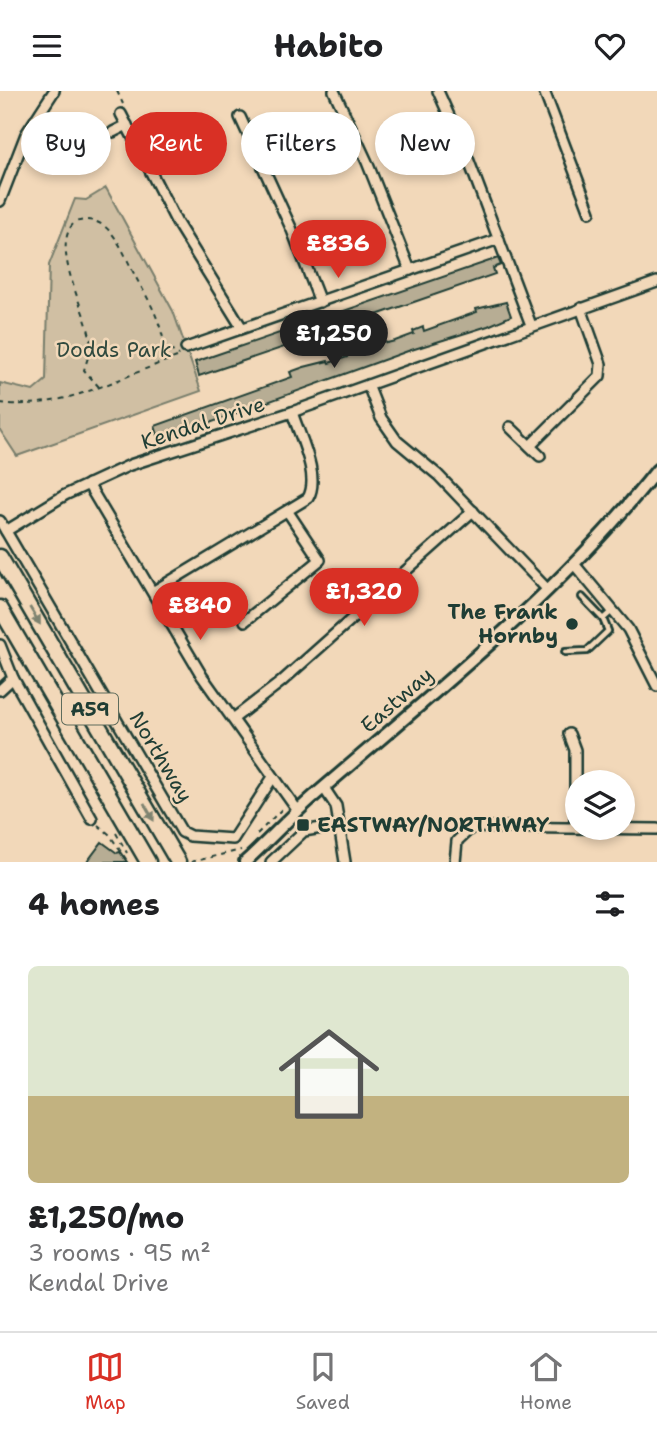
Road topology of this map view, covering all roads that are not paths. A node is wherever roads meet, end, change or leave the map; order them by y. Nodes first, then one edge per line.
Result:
1 (54, 91) edge
2 (334, 91) edge
3 (438, 91) edge
4 (544, 91) edge
5 (124, 112) road end
6 (125, 116) edge
7 (240, 117) dead end
8 (125, 126) edge
9 (113, 132) dead end
10 (153, 175) edge
11 (0, 201) edge
12 (590, 212) dead end
13 (499, 239) junction
14 (410, 270) junction
15 (657, 282) edge
16 (320, 302) junction
17 (581, 308) junction
18 (531, 325) junction
19 (242, 328) junction
20 (185, 352) road end
21 (368, 385) junction
22 (292, 412) junction
23 (510, 426) dead end
24 (530, 446) junction
25 (540, 456) dead end
26 (657, 470) edge
27 (88, 484) junction
28 (473, 511) junction
29 (288, 512) junction
30 (0, 521) edge
31 (6, 531) junction
32 (0, 557) edge
33 (574, 564) junction
34 (548, 590) junction
35 (154, 591) junction
36 (582, 597) dead end
37 (0, 608) edge
38 (614, 609) junction
39 (603, 619) junction
40 (245, 621) dead end
41 (0, 645) edge
42 (565, 652) dead end
43 (13, 678) junction
44 (657, 686) edge
45 (0, 690) edge
46 (233, 719) junction
47 (569, 734) dead end
48 (575, 770) edge
49 (273, 778) junction
50 (324, 788) junction
51 (298, 811) junction
52 (97, 819) road end
53 (339, 825) junction
54 (565, 828) edge
55 (635, 829) edge
56 (657, 829) edge
57 (148, 862) edge
58 (178, 862) edge
59 (245, 862) edge
60 (271, 862) edge
61 (345, 862) edge
62 (455, 862) edge

1 - 11 street
2 - 14 street
3 - 13 street
4 - 12 street
5 - 6 street
7 - 16 street
8 - 9 street
10 - 19 street
13 - 14 street
13 - 18 street
14 - 16 street
15 - 17 street, Kendal Drive
16 - 19 street
17 - 18 street, Kendal Drive
17 - 24 street
18 - 21 street, Kendal Drive
19 - 20 street
21 - 22 street, Kendal Drive
21 - 28 street
22 - 27 street, Kendal Drive
22 - 29 street
23 - 24 street
24 - 25 street
26 - 33 street, Eastway
27 - 31 street, Kendal Drive
27 - 35 street
28 - 34 street
28 - 46 street
29 - 35 street
29 - 40 street
30 - 31 street, Northway
31 - 49 street, Northway
32 -> 58 highway, Northway / A59
33 - 34 street, Eastway
33 - 38 street
34 - 50 street, Eastway
35 - 46 street
36 - 39 lane
37 - 57 highway, A59
38 - 39 lane
38 - 44 street
39 - 42 lane
41 - 43 street
43 - 45 street
43 - 52 street
46 - 49 street
47 - 48 street
49 - 51 street
50 - 51 street, Eastway
50 - 53 street
51 - 59 street, Eastway
53 - 60 street
53 - 61 street
54 - 62 street
55 - 56 street

